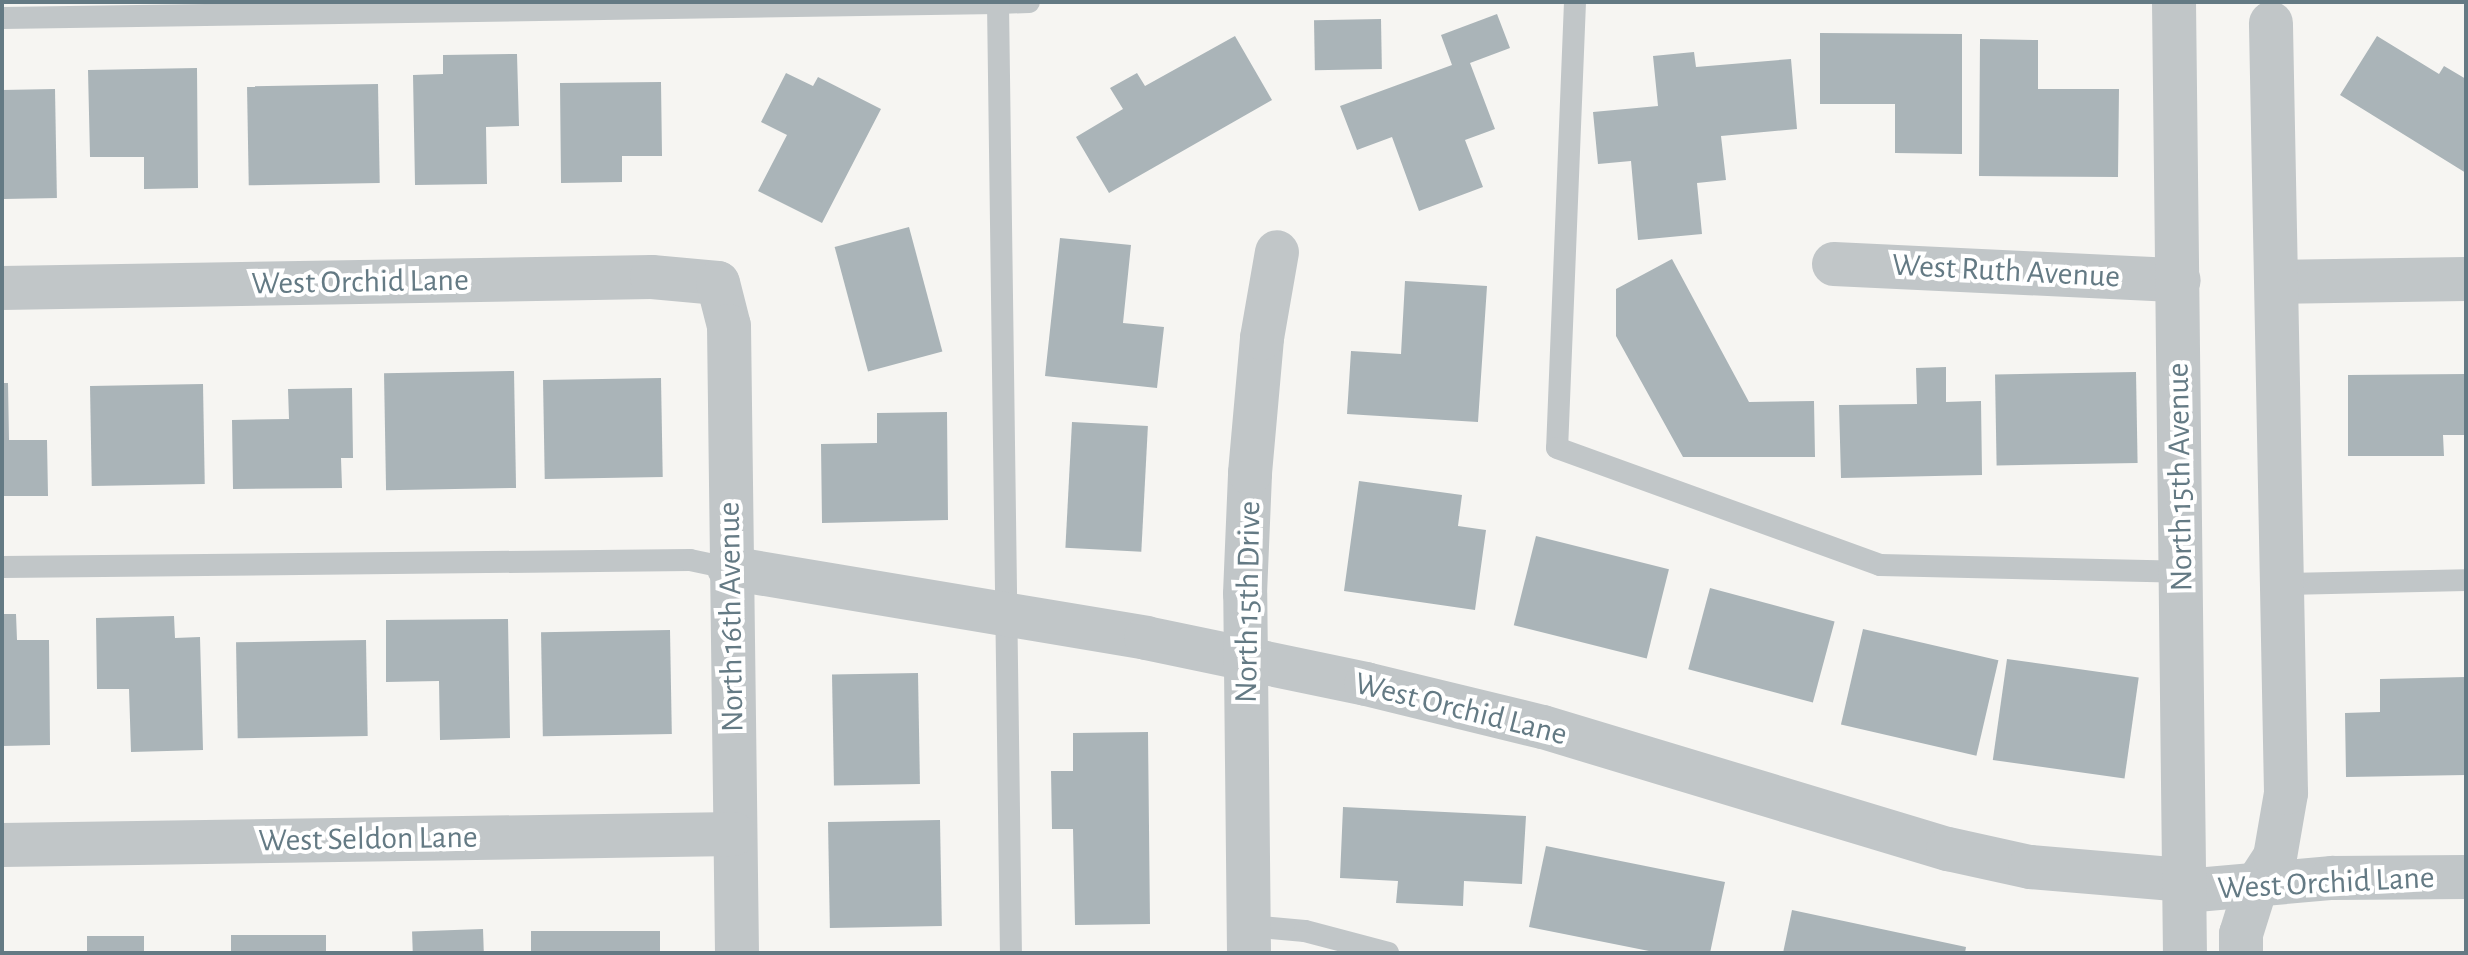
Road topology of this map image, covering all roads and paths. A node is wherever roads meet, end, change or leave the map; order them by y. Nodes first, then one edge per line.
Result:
1 (1029, 2) edge
2 (1575, 2) edge
3 (2174, 2) edge
4 (998, 3) edge
5 (2, 18) edge
6 (2271, 23) dead end
7 (1277, 252) dead end
8 (1834, 264) dead end
9 (2466, 279) edge
10 (2179, 280) junction
11 (2277, 282) junction
12 (718, 283) joint
13 (2, 288) edge
14 (2, 567) edge
15 (729, 568) junction
16 (2181, 572) junction
17 (2466, 580) edge
18 (2281, 584) junction
19 (1004, 613) junction
20 (1246, 661) junction
21 (734, 834) junction
22 (2, 845) edge
23 (2466, 877) edge
24 (2185, 886) junction
25 (2256, 886) junction
26 (1249, 939) edge
27 (737, 953) edge
28 (1011, 953) edge
29 (1388, 953) edge
30 (2185, 953) edge
31 (2241, 953) edge

1 - 4 lane
2 - 16 lane
3 - 10 street, North 15th Avenue
4 - 5 lane
4 - 19 lane
6 - 11 street
7 - 20 street, North 15th Drive
8 - 10 street, West Ruth Avenue
9 - 11 street
10 - 16 street, North 15th Avenue
11 - 18 street
12 - 13 street, West Orchid Lane
12 - 15 street, North 16th Avenue
14 - 15 lane
15 - 19 street, West Orchid Lane
15 - 21 street, North 16th Avenue
16 - 24 street, North 15th Avenue
17 - 18 lane
18 - 25 street
19 - 20 street, West Orchid Lane
19 - 28 lane
20 - 24 street, West Orchid Lane
20 - 26 street, North 15th Drive
21 - 22 street, West Seldon Lane
21 - 27 street, North 16th Avenue
23 - 25 street, West Orchid Lane
24 - 25 street, West Orchid Lane
24 - 30 street, North 15th Avenue
25 - 31 street
26 - 29 lane

